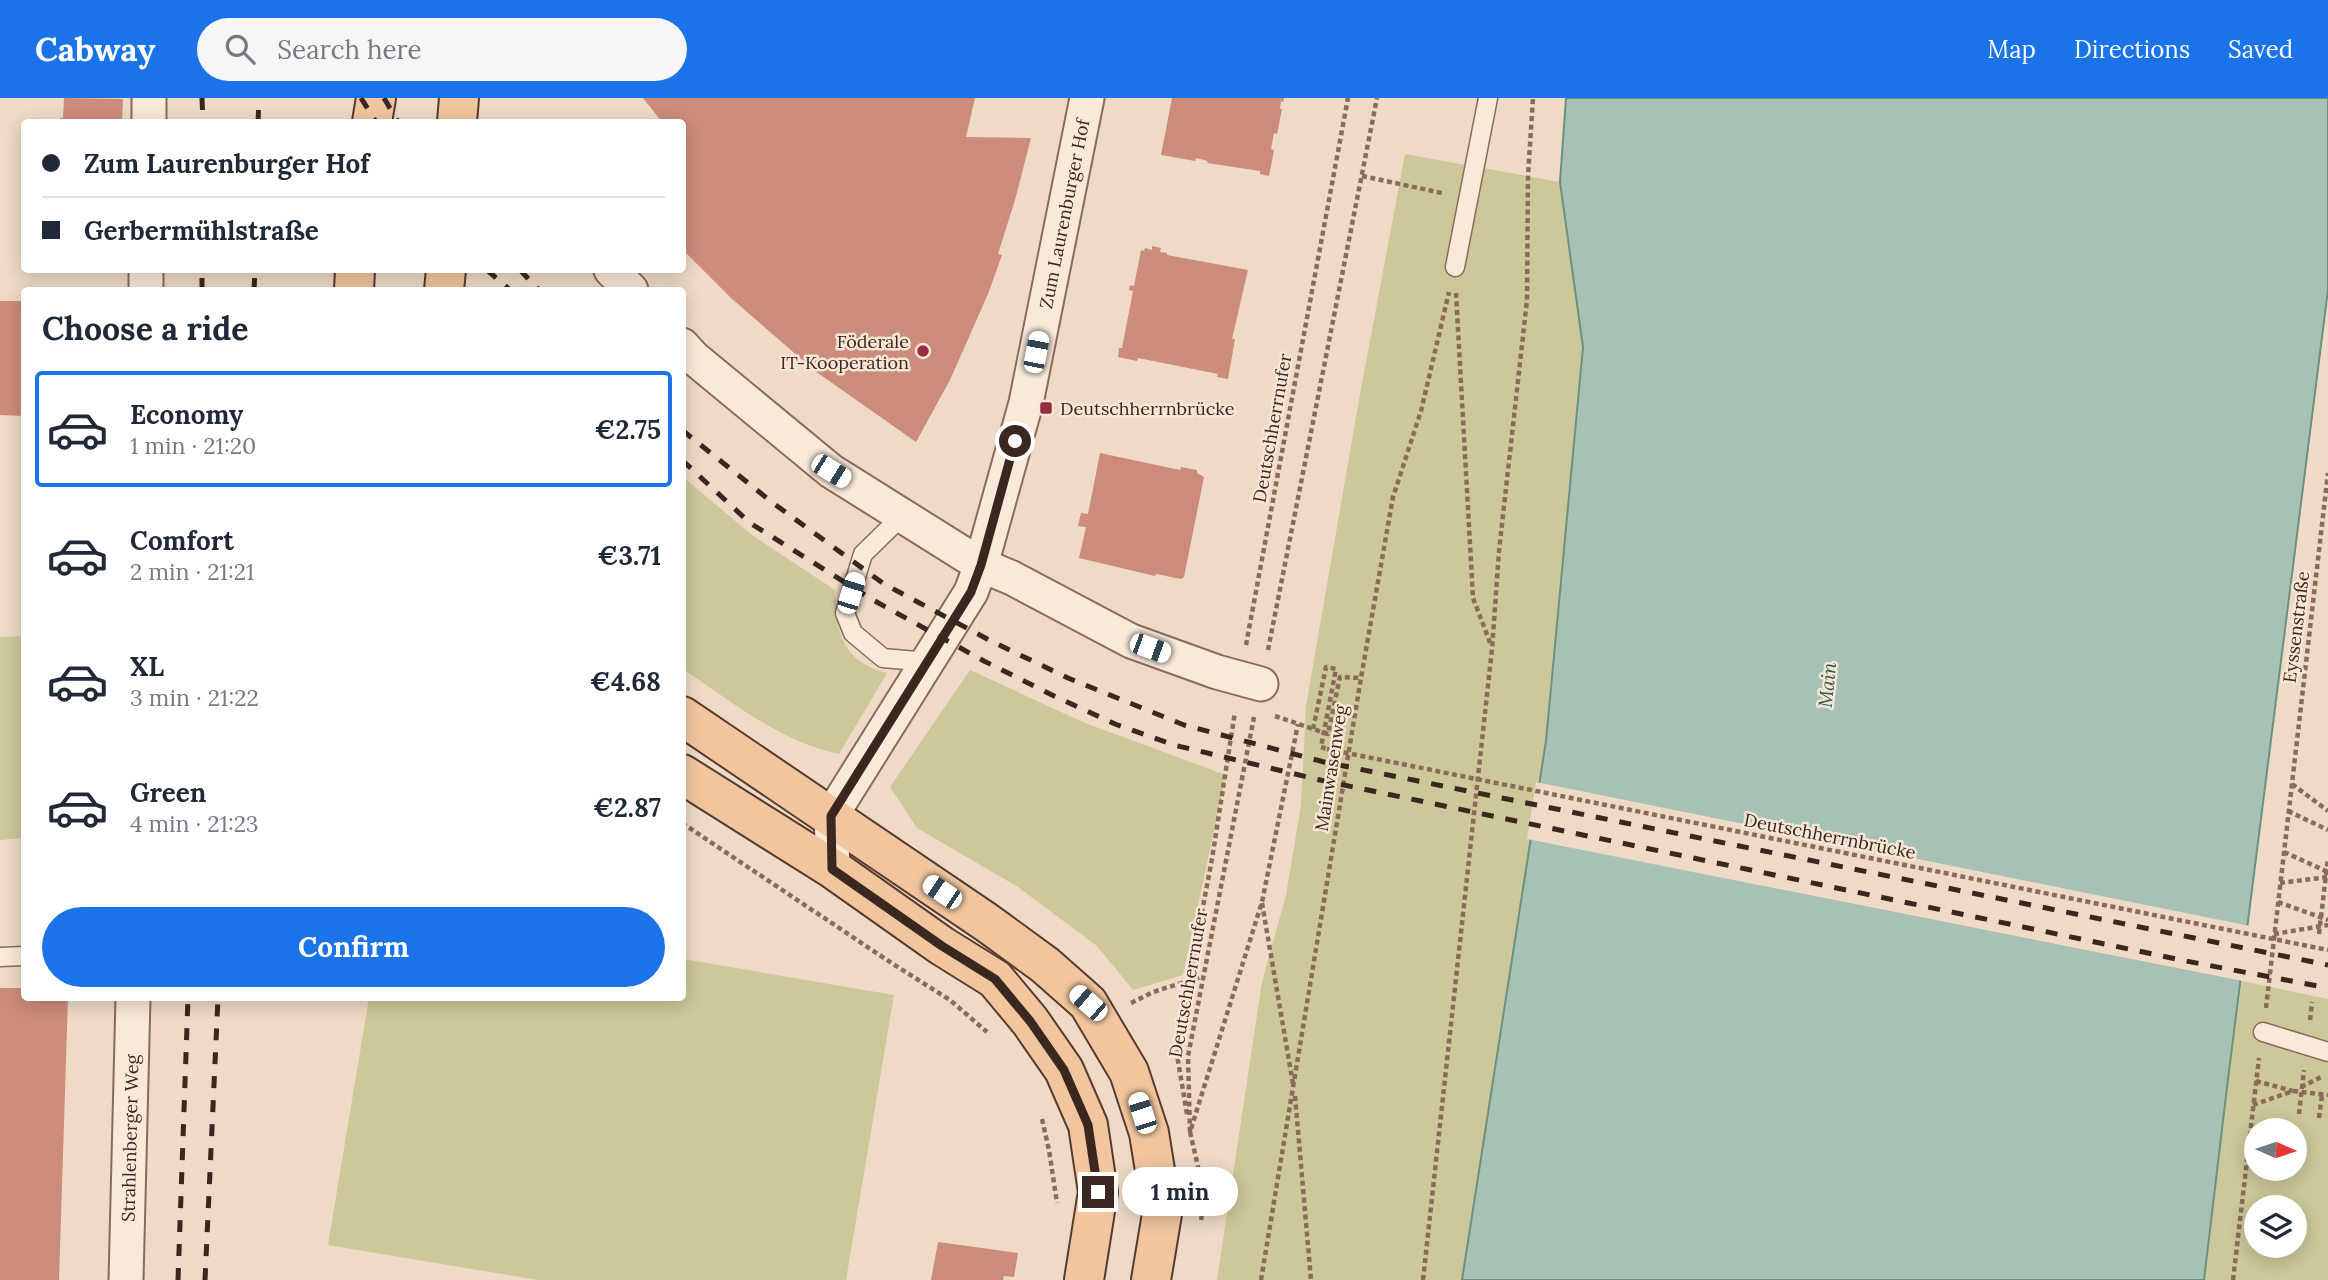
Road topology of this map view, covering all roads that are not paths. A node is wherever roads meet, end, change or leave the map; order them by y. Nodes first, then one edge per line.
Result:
1 (149, 98) edge
2 (376, 98) edge
3 (459, 98) edge
4 (1087, 98) edge
5 (1488, 98) edge
6 (149, 119) edge
7 (372, 119) edge
8 (457, 119) edge
9 (1455, 267) road end
10 (614, 273) edge
11 (628, 287) edge
12 (686, 349) edge
13 (902, 516) junction
14 (981, 565) junction
15 (928, 662) junction
16 (1251, 682) road end
17 (686, 719) edge
18 (686, 777) edge
19 (831, 816) junction
20 (832, 869) junction
21 (21, 956) edge
22 (0, 957) edge
23 (133, 1001) edge
24 (2263, 1032) road end
25 (2328, 1052) edge
26 (126, 1280) edge
27 (1084, 1280) edge
28 (1151, 1280) edge

1 - 6 street
2 - 7 main road
3 - 8 main road
4 - 14 street, Zum Laurenburger Hof
5 - 9 lane
10 - 11 street
12 - 13 street
13 - 14 street
13 - 15 lane
14 - 15 street, Zum Laurenburger Hof
14 - 16 street
15 - 19 street, Zum Laurenburger Hof
17 - 19 main road
18 - 20 main road
19 - 20 street
19 - 28 main road
20 - 27 main road
21 - 22 lane
23 - 26 street, Strahlenberger Weg
24 - 25 lane

